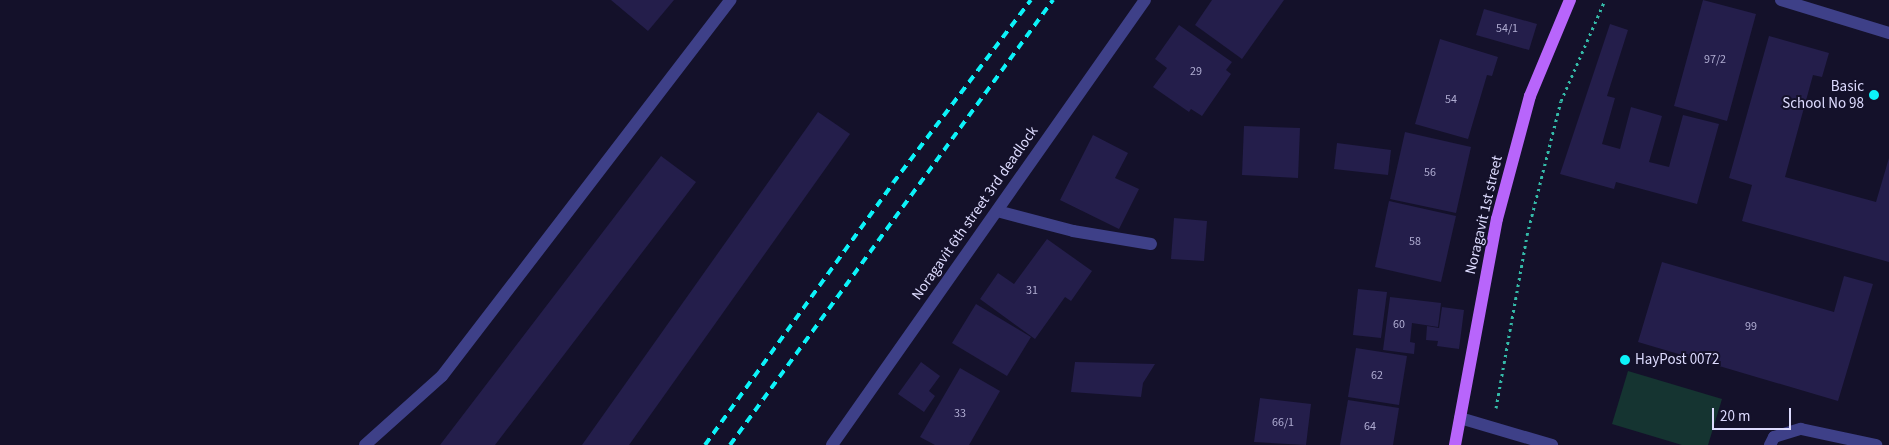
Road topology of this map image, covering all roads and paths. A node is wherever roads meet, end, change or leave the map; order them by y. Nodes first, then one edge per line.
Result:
1 (730, 0) edge
2 (1145, 0) edge
3 (1570, 0) edge
4 (1605, 0) edge
5 (1781, 0) edge
6 (1889, 33) edge
7 (997, 210) junction
8 (1151, 244) dead end
9 (1460, 418) junction
10 (1493, 426) junction
11 (365, 445) edge
12 (832, 445) edge
13 (1455, 445) edge
14 (1552, 445) edge
15 (1770, 445) edge
16 (1876, 445) edge

1 - 11 street
2 - 7 street, Noragavit 6th street 3rd deadlock
3 - 9 main road, Noragavit 1st street
4 - 10 path
5 - 6 street
7 - 8 street
7 - 12 street, Noragavit 6th street 3rd deadlock
9 - 10 street
9 - 13 main road, Noragavit 1st street
10 - 14 street
15 - 16 street

